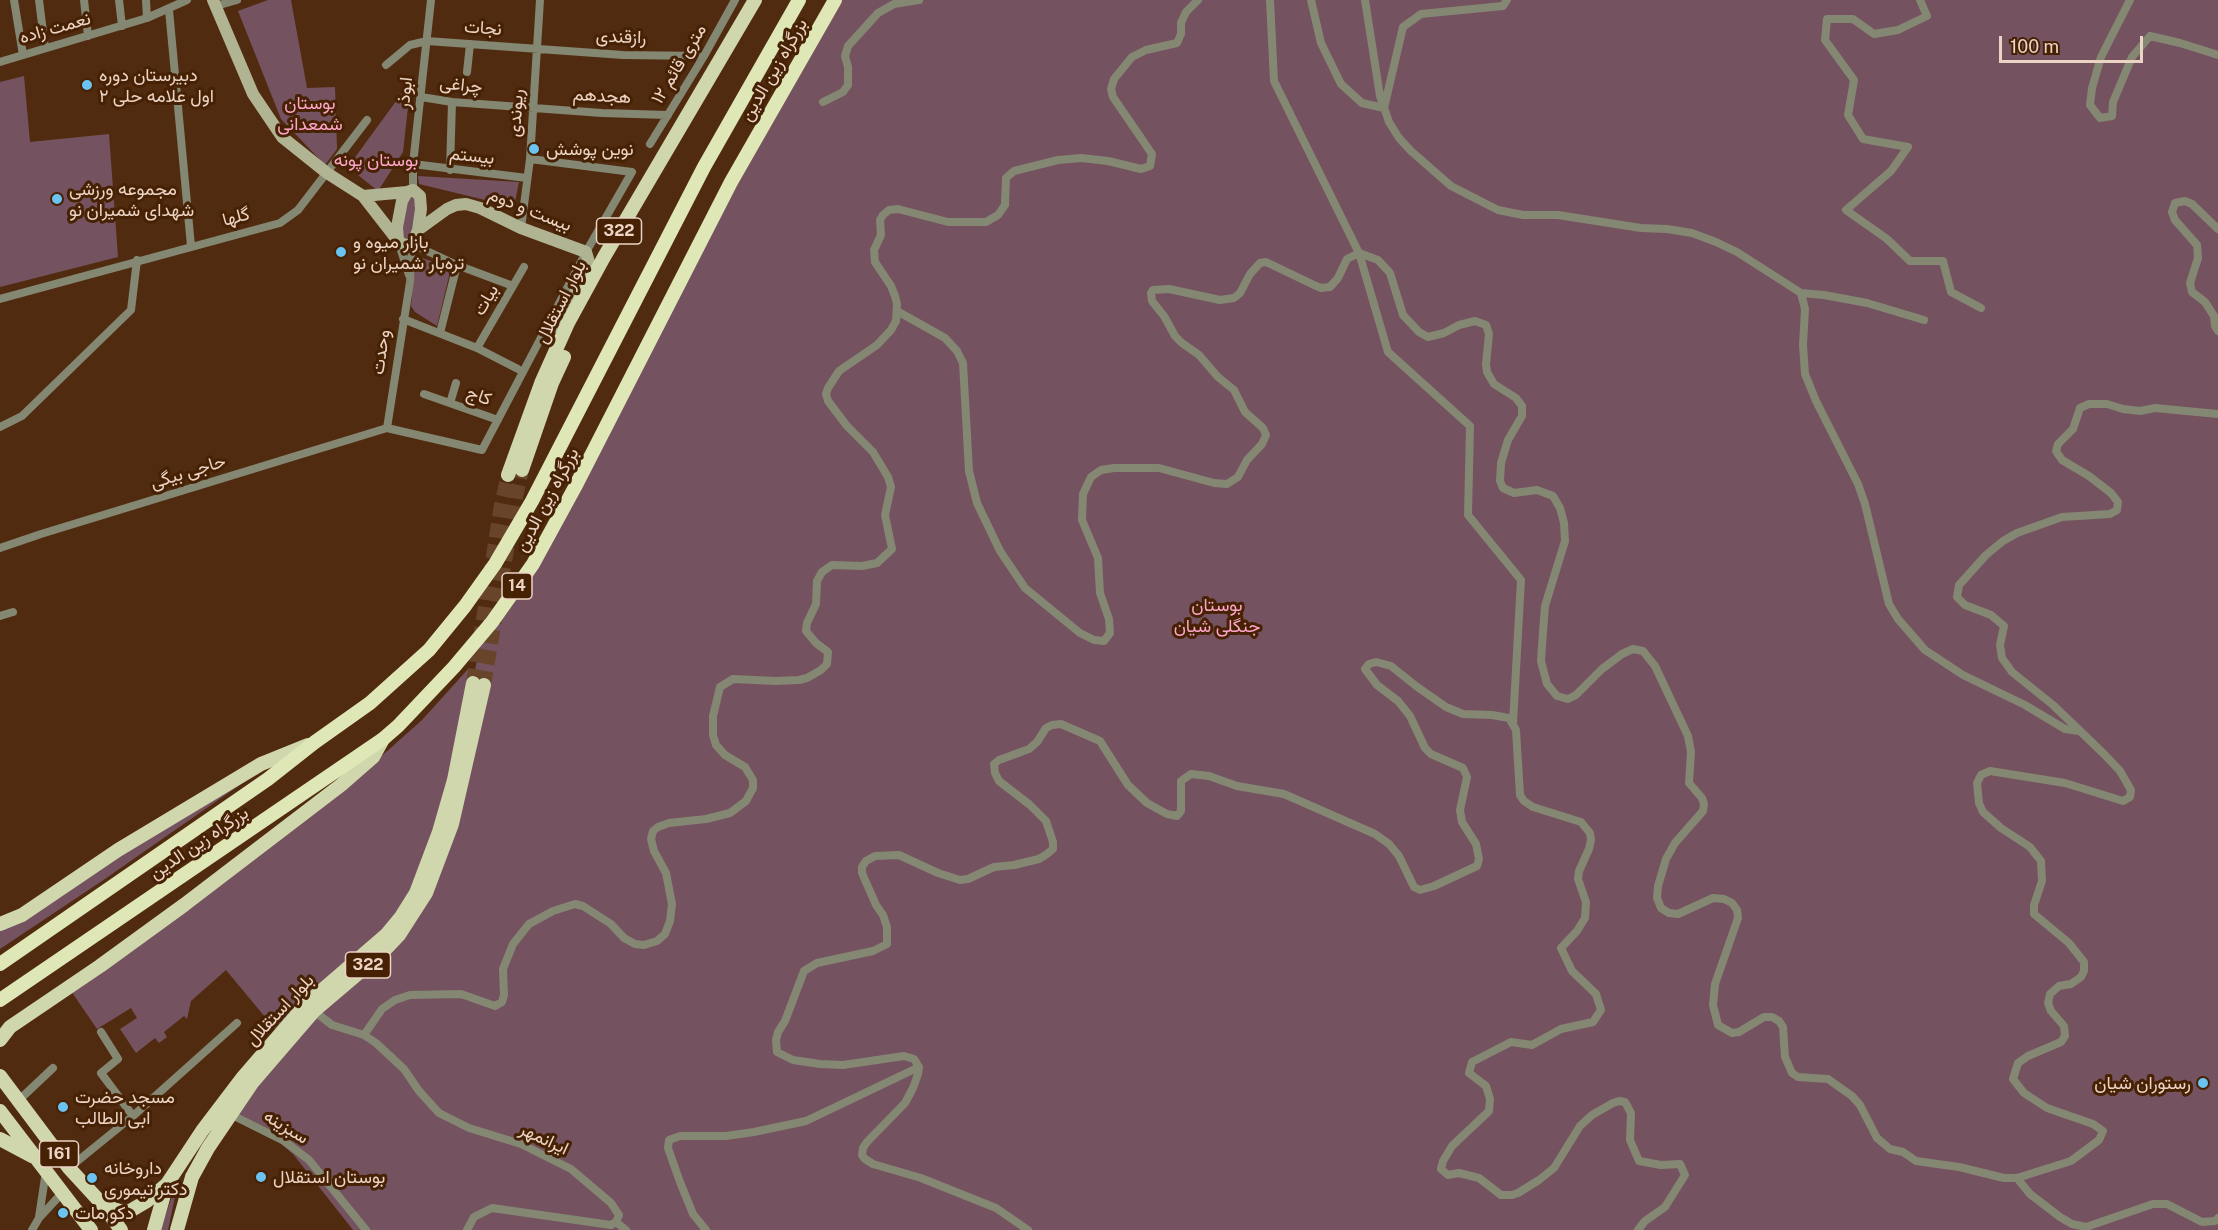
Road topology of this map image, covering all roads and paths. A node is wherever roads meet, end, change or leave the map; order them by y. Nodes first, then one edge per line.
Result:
1 (14, 0) edge
2 (39, 0) edge
3 (84, 0) edge
4 (119, 0) edge
5 (146, 0) edge
6 (187, 0) edge
7 (237, 0) edge
8 (431, 0) edge
9 (540, 0) edge
10 (735, 0) edge
11 (755, 0) edge
12 (765, 0) edge
13 (799, 0) edge
14 (835, 0) edge
15 (919, 0) edge
16 (1198, 0) edge
17 (1270, 0) edge
18 (1311, 0) edge
19 (1365, 0) edge
20 (1507, 0) edge
21 (1920, 0) edge
22 (2130, 0) edge
23 (215, 3) edge
24 (169, 10) junction
25 (147, 18) junction
26 (122, 26) junction
27 (88, 36) junction
28 (426, 41) junction
29 (470, 44) junction
30 (45, 48) junction
31 (537, 49) junction
32 (23, 55) junction
33 (2218, 55) edge
34 (704, 56) junction
35 (0, 62) edge
36 (386, 66) dead end
37 (467, 72) dead end
38 (421, 97) junction
39 (452, 102) junction
40 (823, 102) dead end
41 (534, 108) junction
42 (1384, 108) junction
43 (668, 115) junction
44 (367, 120) dead end
45 (650, 144) dead end
46 (530, 159) junction
47 (413, 164) junction
48 (450, 170) junction
49 (327, 173) junction
50 (527, 178) junction
51 (410, 191) junction
52 (363, 196) junction
53 (521, 228) junction
54 (2218, 229) edge
55 (418, 230) junction
56 (399, 241) junction
57 (412, 244) junction
58 (191, 246) junction
59 (586, 252) junction
60 (1359, 253) junction
61 (137, 260) junction
62 (457, 265) junction
63 (524, 267) dead end
64 (410, 282) junction
65 (513, 286) junction
66 (1800, 293) junction
67 (0, 299) edge
68 (1981, 308) dead end
69 (897, 311) junction
70 (403, 319) junction
71 (1924, 320) dead end
72 (2218, 331) edge
73 (440, 333) junction
74 (477, 348) junction
75 (550, 364) junction
76 (518, 369) dead end
77 (456, 383) dead end
78 (424, 394) dead end
79 (450, 403) junction
80 (2218, 414) edge
81 (498, 420) junction
82 (0, 427) edge
83 (387, 428) junction
84 (522, 470) tunnel mouth
85 (508, 475) tunnel mouth
86 (0, 548) edge
87 (13, 612) dead end
88 (0, 616) edge
89 (1513, 723) junction
90 (2080, 731) junction
91 (383, 739) junction
92 (315, 742) junction
93 (0, 924) edge
94 (0, 964) edge
95 (0, 1000) edge
96 (314, 1011) junction
97 (237, 1023) dead end
98 (101, 1032) dead end
99 (364, 1035) junction
100 (0, 1040) edge
101 (919, 1066) junction
102 (53, 1068) dead end
103 (0, 1076) edge
104 (18, 1101) junction
105 (0, 1111) edge
106 (230, 1114) junction
107 (133, 1116) junction
108 (0, 1139) edge
109 (35, 1158) junction
110 (69, 1168) junction
111 (46, 1172) junction
112 (2017, 1178) junction
113 (166, 1184) junction
114 (62, 1193) junction
115 (103, 1205) junction
116 (39, 1218) junction
117 (2218, 1218) edge
118 (616, 1222) junction
119 (32, 1230) edge
120 (92, 1230) edge
121 (121, 1230) edge
122 (154, 1230) edge
123 (180, 1230) edge
124 (366, 1230) edge
125 (467, 1230) edge
126 (626, 1230) edge
127 (706, 1230) edge
128 (1028, 1230) edge
129 (1638, 1230) edge

1 - 32 street
2 - 30 street
3 - 27 street
4 - 26 street
5 - 25 street
6 - 24 street, نعمت زاده
7 - 23 street
8 - 28 street, ابوذر
9 - 31 street, ریوندی
10 - 34 street, ۱۲ متری قائم
11 - 75 main road, بلوار استقلال / 322
12 - 84 main road, بلوار استقلال / 322
13 - 92 highway, بزرگراه زین الدین / 14
14 - 91 highway, بزرگراه زین الدین / 14
15 - 40 street
16 - 69 street
17 - 60 street
18 - 42 street
19 - 42 street
20 - 42 street
21 - 68 street
22 - 33 street
23 - 49 main road
24 - 25 street, نعمت زاده
24 - 58 street
25 - 26 street, نعمت زاده
26 - 27 street, نعمت زاده
27 - 30 street, نعمت زاده
28 - 29 street, نجات
28 - 36 street
28 - 38 street, ابوذر
29 - 31 street, نجات
29 - 37 street
30 - 32 street, نعمت زاده
31 - 34 street, رازقندی
31 - 41 street, ریوندی
32 - 35 street, نعمت زاده
34 - 43 street, ۱۲ متری قائم
38 - 39 street, چراغی
38 - 47 street, ابوذر
39 - 41 street, چراغی
39 - 48 street
41 - 43 street, هجدهم
41 - 46 street, ریوندی
42 - 66 street
43 - 45 street, ۱۲ متری قائم
44 - 49 street, گلها
46 - 50 street, ریوندی
46 - 59 street
47 - 48 street, بیستم
47 - 51 street, ابوذر
48 - 50 street, بیستم
49 - 52 main road
49 - 58 street, گلها
50 - 53 street, ریوندی
51 - 52 main road
51 - 55 main road
51 - 56 main road
52 - 56 main road
53 - 55 main road, بیست و دوم
53 - 59 main road, بیست و دوم
54 - 72 street
55 - 57 main road
56 - 57 main road
56 - 64 street, وحدت
57 - 62 street
57 - 64 street, وحدت
58 - 61 street, گلها
59 - 75 main road, بیست و دوم
59 - 81 street
60 - 69 street
60 - 89 street
60 - 112 street
61 - 67 street, گلها
61 - 82 street
62 - 65 street
62 - 73 street
63 - 65 street, بیات
64 - 70 street, وحدت
65 - 74 street, بیات
66 - 71 street
66 - 90 street
69 - 99 street
70 - 73 street
70 - 83 street, وحدت
73 - 74 street
74 - 76 street
75 - 85 main road, بلوار استقلال / 322
77 - 79 street, کاج
78 - 79 street, کاج
79 - 81 street, کاج
80 - 90 street
81 - 83 street
83 - 86 street, حاجی بیگی
87 - 88 street
89 - 101 street
89 - 129 street
90 - 112 street
91 - 95 highway, بزرگراه زین الدین / 14
91 - 100 main road
92 - 93 main road
92 - 94 highway, بزرگراه زین الدین / 14
96 - 99 street, ایرانمهر
96 - 106 main road, بلوار استقلال / 322
96 - 113 main road, بلوار استقلال / 322
97 - 107 street
98 - 107 street
99 - 118 street, ایرانمهر
101 - 127 street
101 - 128 street
102 - 104 street
103 - 104 main road, 161
104 - 110 main road, 161
105 - 109 main road, 161
106 - 123 main road, بلوار استقلال / 322
106 - 124 street, سبزینه
107 - 110 street
108 - 109 main road
109 - 111 main road, 161
110 - 115 main road, 161
111 - 114 main road, 161
111 - 116 street
112 - 117 street
113 - 115 main road
113 - 122 main road, بلوار استقلال
114 - 116 street
114 - 120 main road, 161
115 - 121 main road, 161
116 - 119 street
118 - 125 street
118 - 126 street

